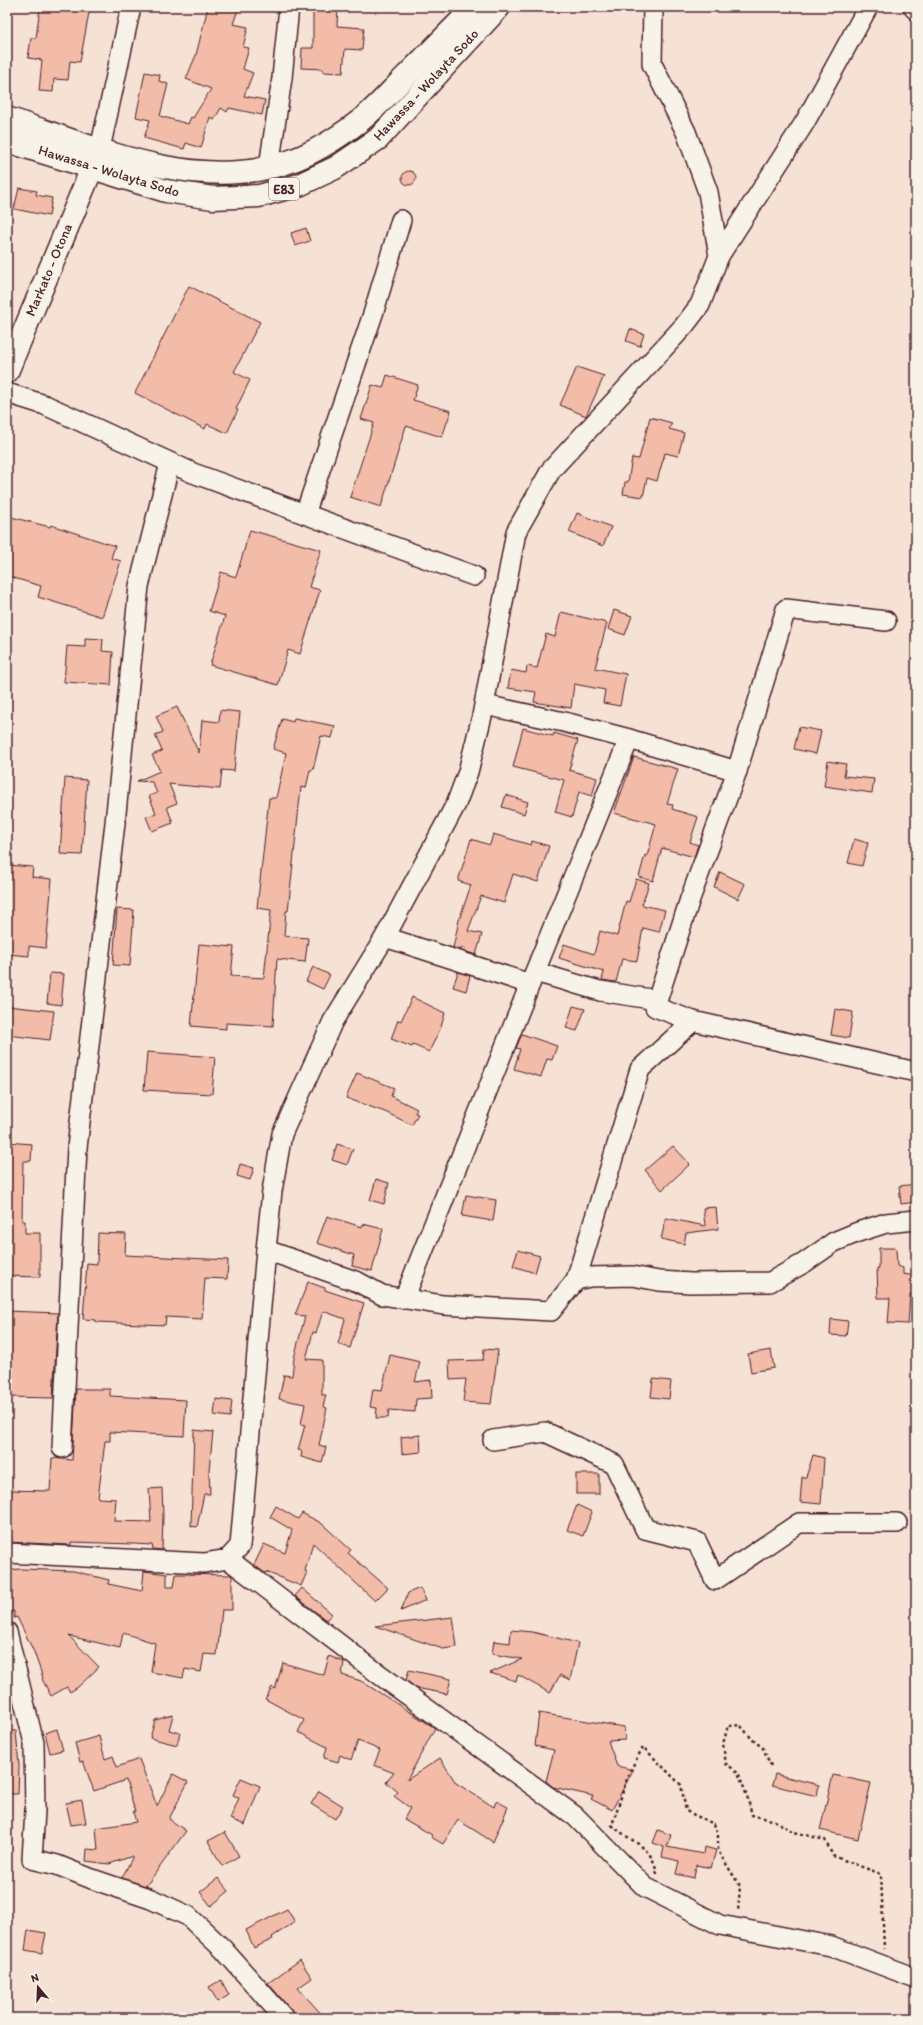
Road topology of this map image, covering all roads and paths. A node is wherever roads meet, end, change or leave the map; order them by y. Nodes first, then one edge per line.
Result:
1 (131, 7) edge
2 (289, 7) edge
3 (474, 7) edge
4 (499, 7) edge
5 (653, 7) edge
6 (868, 7) edge
7 (913, 7) edge
8 (916, 10) edge
9 (7, 118) edge
10 (7, 140) edge
11 (96, 159) junction
12 (269, 166) junction
13 (402, 220) dead end
14 (719, 256) junction
15 (7, 372) edge
16 (7, 393) edge
17 (170, 463) junction
18 (305, 514) junction
19 (474, 576) dead end
20 (886, 621) dead end
21 (484, 705) junction
22 (629, 739) junction
23 (737, 771) junction
24 (385, 937) junction
25 (533, 978) junction
26 (657, 1000) junction
27 (693, 1021) junction
28 (916, 1072) edge
29 (916, 1220) edge
30 (266, 1250) junction
31 (576, 1280) junction
32 (404, 1299) junction
33 (493, 1440) dead end
34 (62, 1448) dead end
35 (897, 1523) dead end
36 (7, 1553) edge
37 (228, 1558) junction
38 (7, 1632) edge
39 (771, 1766) dead end
40 (659, 1894) junction
41 (740, 1928) junction
42 (883, 1965) junction
43 (916, 1978) edge
44 (284, 2018) edge

1 - 11 street
2 - 12 street
3 - 12 main road, Hawassa - Wolayta Sodo / E83
4 - 11 main road, Hawassa - Wolayta Sodo / E83
5 - 14 street
6 - 14 street
7 - 8 street
9 - 11 main road, Hawassa - Wolayta Sodo / E83
10 - 11 main road, Hawassa - Wolayta Sodo / E83
11 - 12 main road, Hawassa - Wolayta Sodo / E83
11 - 15 main road, Markato - Otona
13 - 18 street
14 - 21 street
16 - 17 street
17 - 18 street
17 - 34 street
18 - 19 street
20 - 23 street
21 - 22 street
21 - 24 street
22 - 23 street
22 - 25 street
23 - 26 street
24 - 25 street
24 - 30 street
25 - 26 street
25 - 32 street
26 - 27 street
27 - 28 street
27 - 31 street
29 - 31 street
30 - 32 street
30 - 37 street
31 - 32 street
33 - 35 street
36 - 37 street
37 - 40 street
38 - 44 street
39 - 42 path
40 - 41 street
40 - 41 path
41 - 42 street
42 - 43 street

